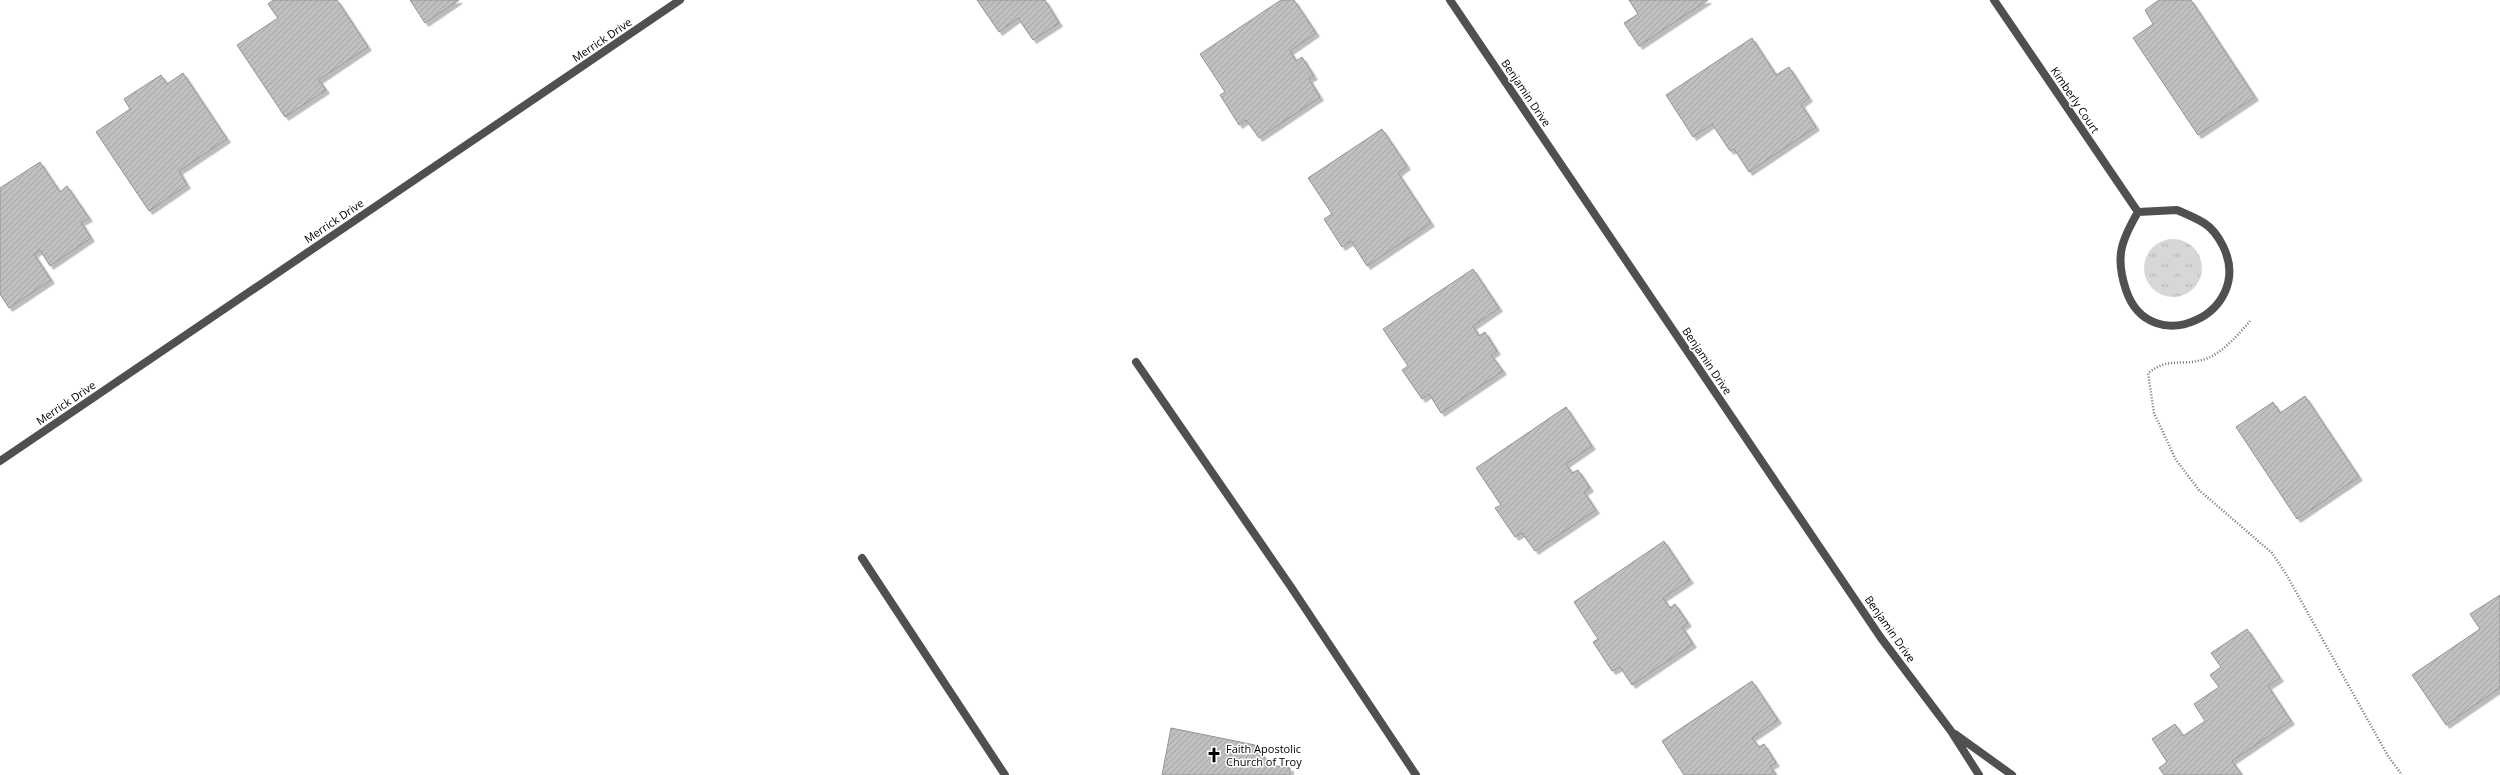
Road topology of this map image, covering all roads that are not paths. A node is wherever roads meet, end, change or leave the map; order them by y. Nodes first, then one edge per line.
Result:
1 (680, 0) edge
2 (1450, 0) edge
3 (1994, 0) edge
4 (2138, 212) junction
5 (1136, 362) dead end
6 (0, 461) edge
7 (862, 558) dead end
8 (1951, 731) junction
9 (1005, 775) edge
10 (1416, 775) edge
11 (1979, 775) edge
12 (2012, 775) edge

1 - 6 street, Merrick Drive
2 - 8 street, Benjamin Drive
3 - 4 street, Kimberly Court
4 - 4 street
5 - 10 street
7 - 9 street
8 - 11 street, Benjamin Drive
8 - 12 street, Benjamin Drive

